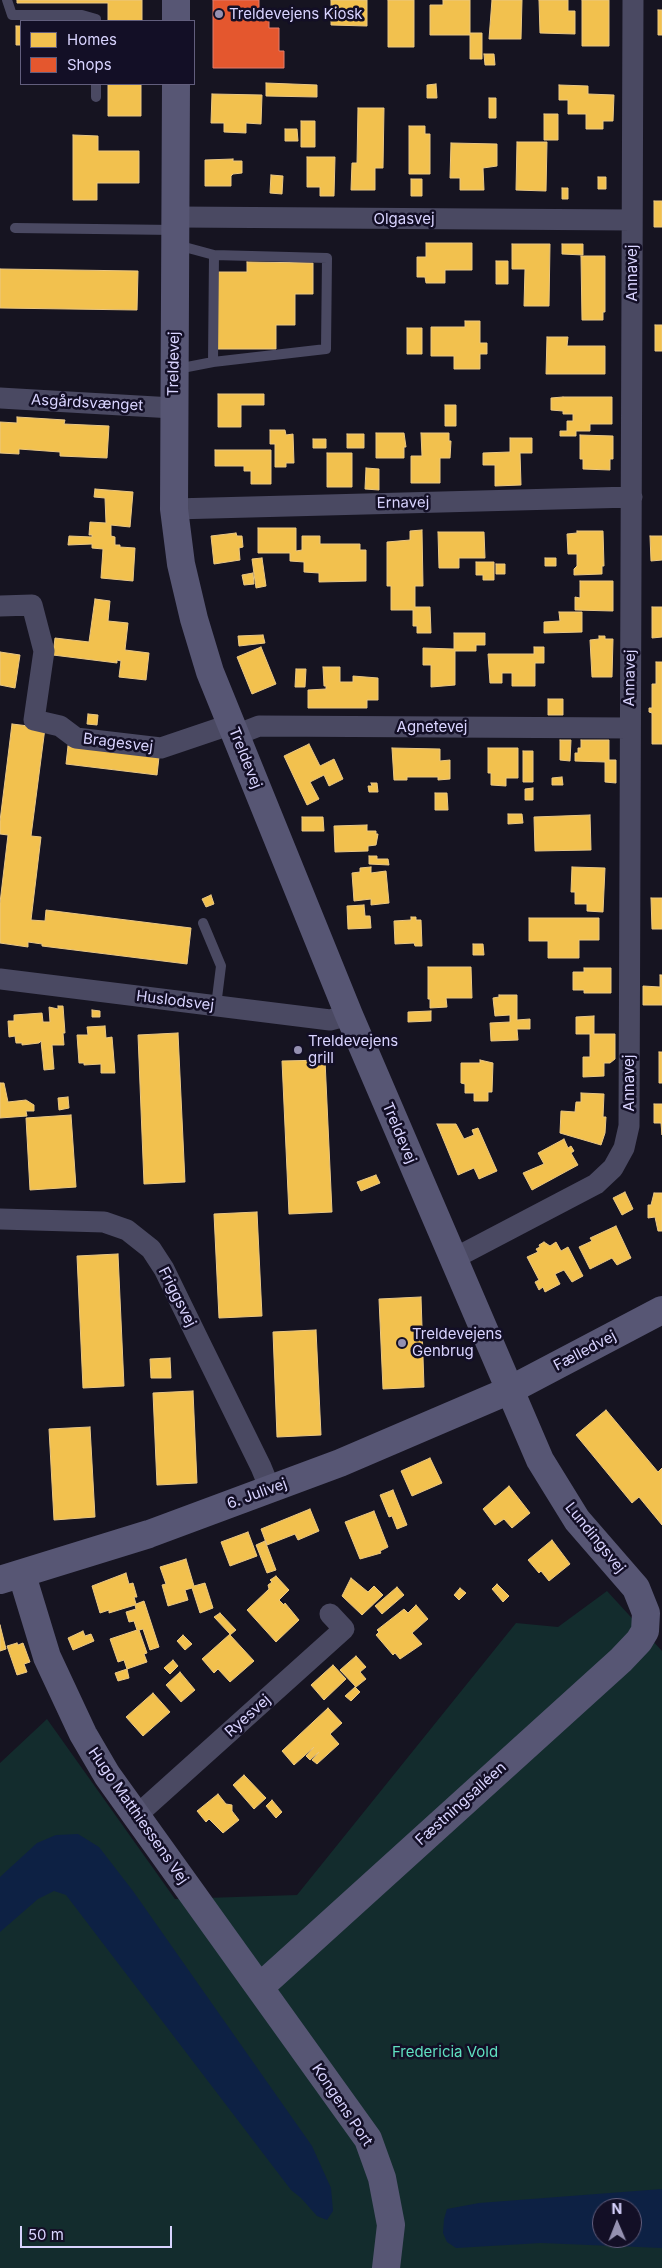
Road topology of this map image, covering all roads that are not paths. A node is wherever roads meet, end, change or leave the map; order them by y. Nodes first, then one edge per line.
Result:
1 (7, 0) edge
2 (176, 0) edge
3 (633, 0) edge
4 (96, 20) edge
5 (176, 20) edge
6 (96, 85) edge
7 (176, 85) edge
8 (96, 97) dead end
9 (632, 220) junction
10 (14, 228) dead end
11 (176, 230) junction
12 (214, 254) junction
13 (213, 362) junction
14 (174, 370) junction
15 (0, 398) edge
16 (173, 408) junction
17 (632, 498) junction
18 (174, 508) junction
19 (0, 606) edge
20 (630, 728) junction
21 (234, 729) junction
22 (203, 924) dead end
23 (0, 979) edge
24 (216, 1006) junction
25 (349, 1015) junction
26 (0, 1219) edge
27 (453, 1259) junction
28 (662, 1310) edge
29 (508, 1391) junction
30 (270, 1489) junction
31 (11, 1578) edge
32 (330, 1614) dead end
33 (654, 1618) edge
34 (136, 1816) junction
35 (260, 1986) junction
36 (386, 2268) edge

1 - 4 lane
2 - 5 street
3 - 9 street, Annavej
6 - 8 lane
7 - 11 street, Treldevej
9 - 11 street, Olgasvej
9 - 17 street, Annavej
10 - 11 lane
11 - 12 lane
11 - 14 street, Treldevej
12 - 13 lane
12 - 13 lane
13 - 14 lane
14 - 16 street, Treldevej
15 - 16 street, Asgårdsvænget
16 - 18 street, Treldevej
17 - 18 street, Ernavej
17 - 20 street, Annavej
18 - 21 street, Treldevej
19 - 21 street, Bragesvej
20 - 21 street, Agnetevej
20 - 27 street, Annavej
21 - 25 street, Treldevej
22 - 24 lane
23 - 24 street, Huslodsvej
24 - 25 street, Huslodsvej
25 - 27 street, Treldevej
26 - 30 street, Friggsvej
27 - 29 street, Treldevej
28 - 29 street, Fælledvej
29 - 30 street, 6. Julivej
29 - 33 street, Lundingsvej
30 - 31 street, 6. Julivej
31 - 34 street, Hugo Matthiessens Vej
32 - 34 street, Ryesvej
33 - 35 street, Fæstningsalléen
34 - 35 street, Hugo Matthiessens Vej
35 - 36 street, Kongens Port

